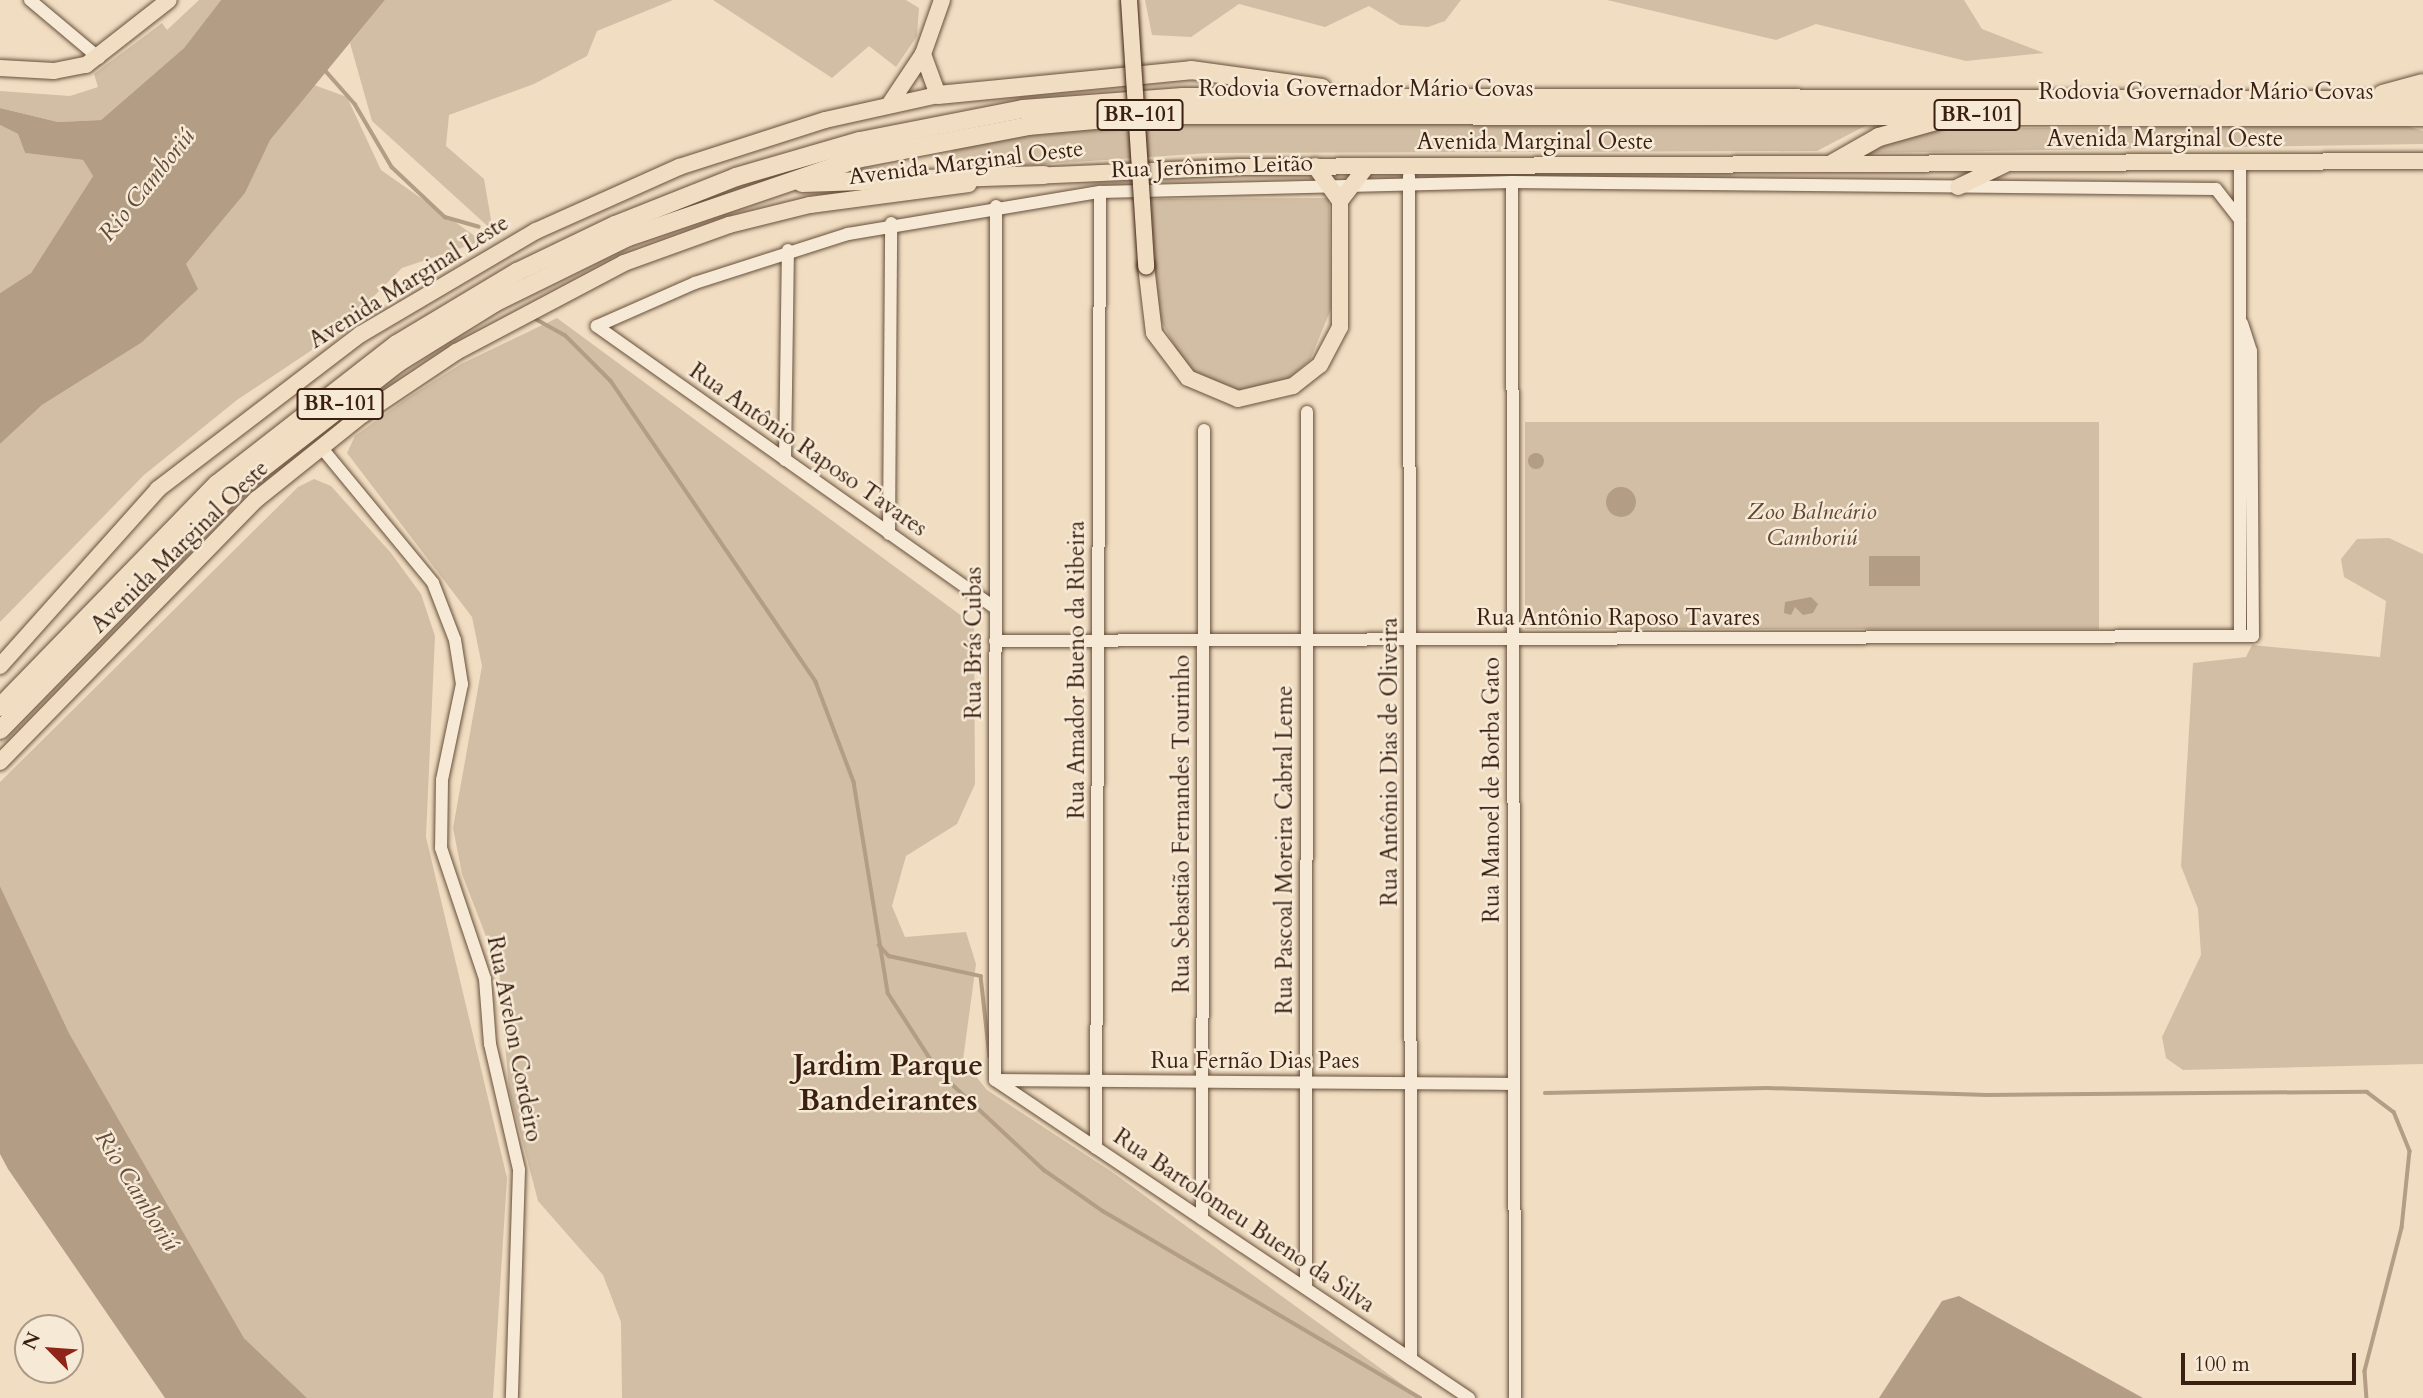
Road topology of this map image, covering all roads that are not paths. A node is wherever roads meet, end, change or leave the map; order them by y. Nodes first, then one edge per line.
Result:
1 (30, 0) edge
2 (169, 0) edge
3 (942, 0) edge
4 (1129, 0) edge
5 (923, 54) junction
6 (99, 58) junction
7 (0, 68) edge
8 (2423, 83) edge
9 (938, 95) junction
10 (1367, 95) junction
11 (2361, 100) junction
12 (2423, 100) edge
13 (889, 105) junction
14 (1959, 115) junction
15 (2423, 117) edge
16 (2423, 161) edge
17 (2010, 162) junction
18 (2240, 162) junction
19 (1833, 163) junction
20 (1474, 165) junction
21 (1315, 166) junction
22 (1367, 166) junction
23 (1409, 166) junction
24 (1433, 166) junction
25 (1044, 175) junction
26 (1512, 182) junction
27 (1349, 183) junction
28 (1413, 183) junction
29 (1328, 184) junction
30 (1958, 187) junction
31 (757, 188) junction
32 (1100, 192) junction
33 (1340, 201) junction
34 (996, 206) junction
35 (2240, 220) junction
36 (891, 223) junction
37 (788, 250) junction
38 (597, 326) joint
39 (1307, 412) dead end
40 (1204, 430) dead end
41 (321, 447) junction
42 (785, 460) junction
43 (889, 534) junction
44 (995, 608) junction
45 (1411, 639) junction
46 (1512, 639) junction
47 (1098, 640) junction
48 (1204, 640) junction
49 (1307, 640) junction
50 (995, 641) junction
51 (0, 666) edge
52 (0, 707) edge
53 (0, 730) edge
54 (0, 762) edge
55 (995, 1080) junction
56 (1097, 1080) junction
57 (1203, 1081) junction
58 (1306, 1082) junction
59 (1411, 1083) junction
60 (1514, 1084) junction
61 (1096, 1148) junction
62 (1202, 1219) junction
63 (1306, 1288) junction
64 (1411, 1359) junction
65 (512, 1398) edge
66 (1469, 1398) edge
67 (1515, 1398) edge

1 - 6 street
2 - 6 main road
3 - 5 main road
4 - 33 main road, bridge
5 - 9 main road
5 - 13 main road
6 - 7 main road
8 - 11 highway
9 - 10 highway
9 - 13 main road, Avenida Marginal Leste
10 - 11 highway, Rodovia Governador Mário Covas / BR-101
10 - 52 highway, Rodovia Governador Mário Covas / BR-101
11 - 12 highway, Rodovia Governador Mário Covas / BR-101
13 - 51 main road, Avenida Marginal Leste
14 - 15 highway, Rodovia Governador Mário Covas / BR-101
14 - 19 highway
14 - 31 highway, Rodovia Governador Mário Covas / BR-101
16 - 18 main road, Avenida Marginal Oeste
17 - 18 main road, Avenida Marginal Oeste
17 - 19 main road, Avenida Marginal Oeste
17 - 30 main road
18 - 35 street
19 - 20 main road, Avenida Marginal Oeste
20 - 24 main road, Avenida Marginal Oeste
20 - 26 street
21 - 22 main road, Avenida Marginal Oeste
21 - 25 main road, Avenida Marginal Oeste
21 - 29 main road
22 - 23 main road, Avenida Marginal Oeste
22 - 27 main road
23 - 24 main road, Avenida Marginal Oeste
23 - 28 street, Rua Antônio Dias de Oliveira
24 - 28 street
25 - 31 highway
25 - 41 main road, Avenida Marginal Oeste
26 - 28 street, Rua Jerônimo Leitão
26 - 30 street, Rua Jerônimo Leitão
26 - 46 street, Rua Manoel de Borba Gato
27 - 28 street, Rua Jerônimo Leitão
27 - 29 street, Rua Jerônimo Leitão
27 - 33 main road
28 - 45 street, Rua Antônio Dias de Oliveira
29 - 32 street, Rua Jerônimo Leitão
29 - 33 main road
30 - 35 street, Rua Jerônimo Leitão
31 - 53 highway, Rodovia Governador Mário Covas / BR-101
32 - 34 street, Rua Jerônimo Leitão
32 - 47 street, Rua Amador Bueno da Ribeira
34 - 36 street, Rua Jerônimo Leitão
34 - 44 street, Rua Brás Cubas
35 - 46 street, Rua Antônio Raposo Tavares
36 - 37 street, Rua Jerônimo Leitão
36 - 43 street
37 - 38 street, Rua Jerônimo Leitão
37 - 42 street
38 - 42 street, Rua Antônio Raposo Tavares
39 - 49 street, Rua Pascoal Moreira Cabral Leme
40 - 48 street, Rua Sebastião Fernandes Tourinho
41 - 54 main road, Avenida Marginal Oeste
41 - 65 street, Rua Avelon Cordeiro
42 - 43 street, Rua Antônio Raposo Tavares
43 - 44 street, Rua Antônio Raposo Tavares
44 - 50 street, Rua Brás Cubas
45 - 46 street, Rua Antônio Raposo Tavares
45 - 49 street, Rua Antônio Raposo Tavares
45 - 59 street, Rua Antônio Dias de Oliveira
46 - 60 street, Rua Manoel de Borba Gato
47 - 48 street, Rua Antônio Raposo Tavares
47 - 50 street, Rua Antônio Raposo Tavares
47 - 56 street, Rua Amador Bueno da Ribeira
48 - 49 street, Rua Antônio Raposo Tavares
48 - 57 street, Rua Sebastião Fernandes Tourinho
49 - 58 street, Rua Pascoal Moreira Cabral Leme
50 - 55 street, Rua Brás Cubas
55 - 56 street, Rua Fernão Dias Paes
55 - 61 street, Rua Bartolomeu Bueno da Silva
56 - 57 street, Rua Fernão Dias Paes
56 - 61 street, Rua Amador Bueno da Ribeira
57 - 58 street, Rua Fernão Dias Paes
57 - 62 street, Rua Sebastião Fernandes Tourinho
58 - 59 street, Rua Fernão Dias Paes
58 - 63 street, Rua Pascoal Moreira Cabral Leme
59 - 60 street, Rua Fernão Dias Paes
59 - 64 street, Rua Antônio Dias de Oliveira
60 - 67 street, Rua Manoel de Borba Gato
61 - 62 street, Rua Bartolomeu Bueno da Silva
62 - 63 street, Rua Bartolomeu Bueno da Silva
63 - 64 street, Rua Bartolomeu Bueno da Silva
64 - 66 street, Rua Bartolomeu Bueno da Silva

